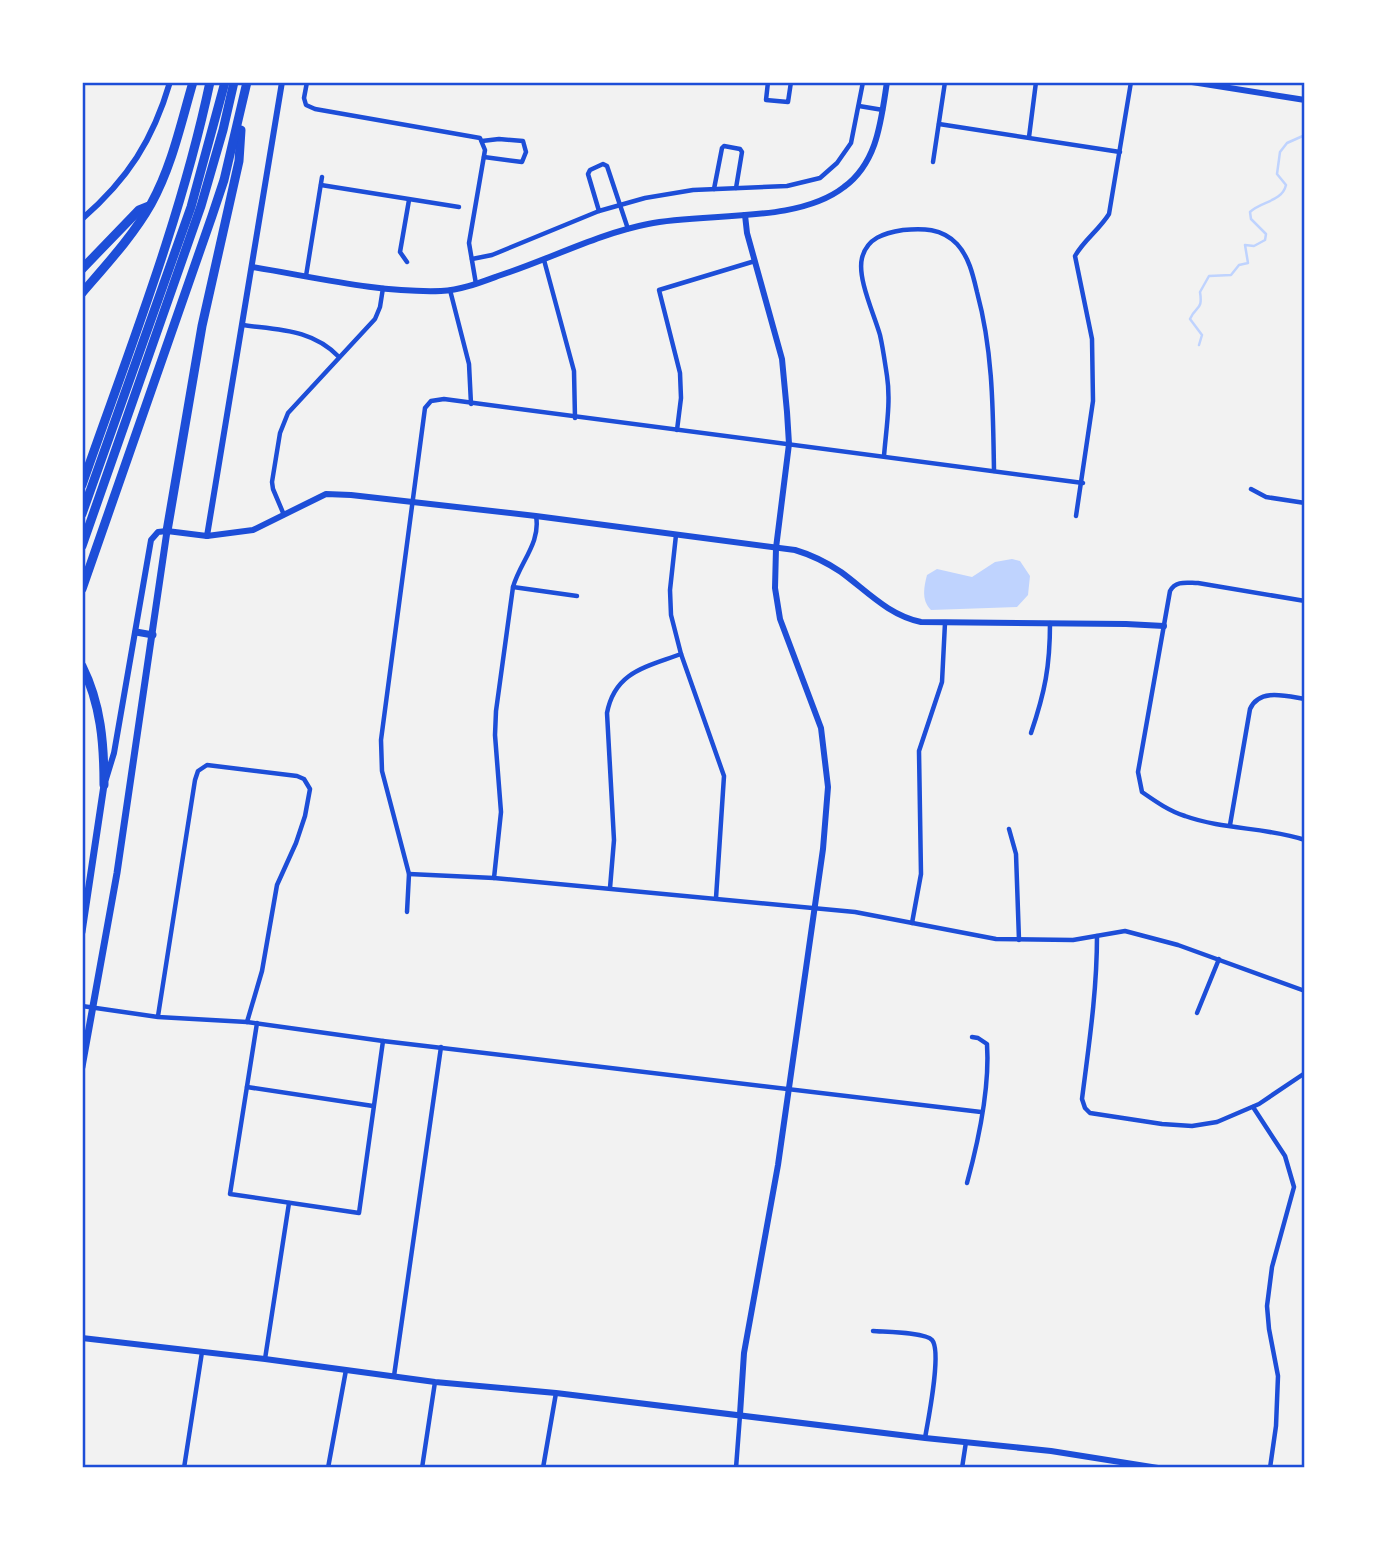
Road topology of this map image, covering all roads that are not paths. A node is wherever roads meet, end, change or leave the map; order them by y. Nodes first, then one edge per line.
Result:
1 (170, 82) edge
2 (193, 82) edge
3 (211, 82) edge
4 (225, 82) edge
5 (234, 82) edge
6 (247, 82) edge
7 (282, 82) edge
8 (307, 82) edge
9 (768, 82) edge
10 (791, 82) edge
11 (863, 82) edge
12 (887, 82) edge
13 (945, 82) edge
14 (1036, 82) edge
15 (1131, 82) edge
16 (1192, 82) edge
17 (1211, 84) edge
18 (1222, 85) edge
19 (244, 96) junction
20 (1305, 100) edge
21 (859, 106) junction
22 (884, 110) junction
23 (939, 124) junction
24 (1029, 137) junction
25 (482, 141) junction
26 (1120, 152) junction
27 (484, 157) junction
28 (933, 162) dead end
29 (323, 177) dead end
30 (321, 185) junction
31 (736, 188) junction
32 (714, 189) junction
33 (409, 200) junction
34 (150, 205) junction
35 (620, 205) junction
36 (459, 207) dead end
37 (599, 211) junction
38 (745, 215) junction
39 (82, 219) edge
40 (628, 230) junction
41 (472, 259) junction
42 (544, 260) junction
43 (755, 261) junction
44 (407, 262) dead end
45 (252, 267) junction
46 (82, 269) edge
47 (306, 276) junction
48 (476, 284) junction
49 (383, 287) junction
50 (450, 290) junction
51 (82, 293) edge
52 (242, 325) junction
53 (339, 357) junction
54 (471, 404) junction
55 (575, 418) junction
56 (677, 430) junction
57 (789, 444) junction
58 (884, 456) junction
59 (994, 471) junction
60 (1083, 483) junction
61 (82, 485) edge
62 (1251, 489) dead end
63 (413, 502) junction
64 (1305, 503) edge
65 (82, 514) edge
66 (284, 515) junction
67 (536, 516) junction
68 (1076, 516) dead end
69 (167, 531) junction
70 (676, 535) junction
71 (207, 536) junction
72 (82, 546) edge
73 (776, 548) junction
74 (513, 587) junction
75 (82, 589) edge
76 (577, 596) dead end
77 (1305, 601) edge
78 (945, 623) junction
79 (1050, 623) junction
80 (1164, 626) junction
81 (136, 632) junction
82 (153, 635) junction
83 (681, 654) junction
84 (84, 669) edge
85 (1305, 699) edge
86 (1031, 733) dead end
87 (104, 785) junction
88 (1230, 825) junction
89 (1009, 829) dead end
90 (1305, 840) edge
91 (409, 874) junction
92 (495, 878) junction
93 (610, 888) junction
94 (716, 898) junction
95 (815, 908) junction
96 (407, 912) dead end
97 (912, 923) junction
98 (82, 932) edge
99 (1097, 936) junction
100 (1020, 940) junction
101 (1219, 959) junction
102 (1305, 990) edge
103 (82, 1006) edge
104 (92, 1008) junction
105 (1197, 1013) dead end
106 (158, 1017) junction
107 (247, 1022) junction
108 (257, 1023) junction
109 (972, 1037) dead end
110 (383, 1041) junction
111 (441, 1047) junction
112 (82, 1067) edge
113 (1305, 1073) edge
114 (247, 1087) junction
115 (788, 1090) junction
116 (373, 1106) junction
117 (1253, 1107) junction
118 (981, 1112) junction
119 (967, 1182) dead end
120 (289, 1203) junction
121 (873, 1331) dead end
122 (82, 1338) edge
123 (202, 1352) junction
124 (265, 1359) junction
125 (346, 1370) junction
126 (394, 1376) junction
127 (435, 1382) junction
128 (556, 1393) junction
129 (740, 1414) junction
130 (925, 1438) junction
131 (966, 1442) junction
132 (184, 1468) edge
133 (328, 1468) edge
134 (422, 1468) edge
135 (543, 1468) edge
136 (736, 1468) edge
137 (962, 1468) edge
138 (1158, 1468) edge
139 (1270, 1468) edge

1 - 39 street
2 - 34 highway
3 - 61 highway
4 - 65 highway
5 - 72 highway
6 - 19 highway
7 - 45 street
8 - 25 street
9 - 10 street
11 - 21 street
12 - 22 street
13 - 23 street
14 - 24 street
15 - 26 street
16 - 17 street
17 - 18 street
18 - 20 street
19 - 69 highway
19 - 75 highway
21 - 22 street
21 - 31 street
22 - 38 street
23 - 24 street
23 - 28 street
24 - 26 street
25 - 27 street
25 - 27 street
26 - 60 street
27 - 41 street
29 - 30 street
30 - 33 street
30 - 47 street
31 - 32 street
31 - 32 street
32 - 35 street
33 - 36 street
33 - 44 street
34 - 46 highway
34 - 51 highway
35 - 37 street
35 - 37 street
35 - 40 street
37 - 41 street
38 - 40 street
38 - 43 street
40 - 42 street
41 - 48 street
42 - 48 street
42 - 55 street
43 - 56 street
43 - 57 street
45 - 47 street
45 - 52 street
47 - 49 street
48 - 50 street
49 - 50 street
49 - 53 street
50 - 54 street
52 - 53 street
52 - 71 street
53 - 66 street
54 - 55 street
54 - 63 street
55 - 56 street
56 - 57 street
57 - 58 street
57 - 73 street
58 - 59 street
58 - 59 street
59 - 60 street
60 - 68 street
62 - 64 street
63 - 66 street
63 - 67 street
63 - 91 street
66 - 71 street
67 - 70 street
67 - 74 street
69 - 71 street
69 - 81 street
69 - 82 main road
70 - 73 street
70 - 83 street
73 - 78 street
73 - 95 street
74 - 76 street
74 - 92 street
77 - 80 street
78 - 79 street
78 - 97 street
79 - 80 street
79 - 86 street
80 - 88 street
81 - 82 main road
81 - 87 street
82 - 104 main road
83 - 93 street
83 - 94 street
84 - 87 highway
85 - 88 street
87 - 98 main road
88 - 90 street
89 - 100 street
91 - 92 street
91 - 96 street
92 - 93 street
93 - 94 street
94 - 95 street
95 - 97 street
95 - 115 street
97 - 100 street
99 - 100 street
99 - 101 street
99 - 117 street
101 - 102 street
101 - 105 street
103 - 104 street
104 - 106 street
104 - 112 main road
106 - 107 street
106 - 107 street
107 - 108 street
108 - 110 street
108 - 114 street
109 - 118 street
110 - 111 street
110 - 116 street
111 - 115 street
111 - 126 street
113 - 117 street
114 - 116 street
114 - 120 street
115 - 118 street
115 - 129 street
116 - 120 street
117 - 139 street
118 - 119 street
120 - 124 street
121 - 130 street
122 - 123 street
123 - 124 street
123 - 132 street
124 - 125 street
125 - 126 street
125 - 133 street
126 - 127 street
127 - 128 street
127 - 134 street
128 - 129 street
128 - 135 street
129 - 130 street
129 - 136 street
130 - 131 street
131 - 137 street
131 - 138 street

